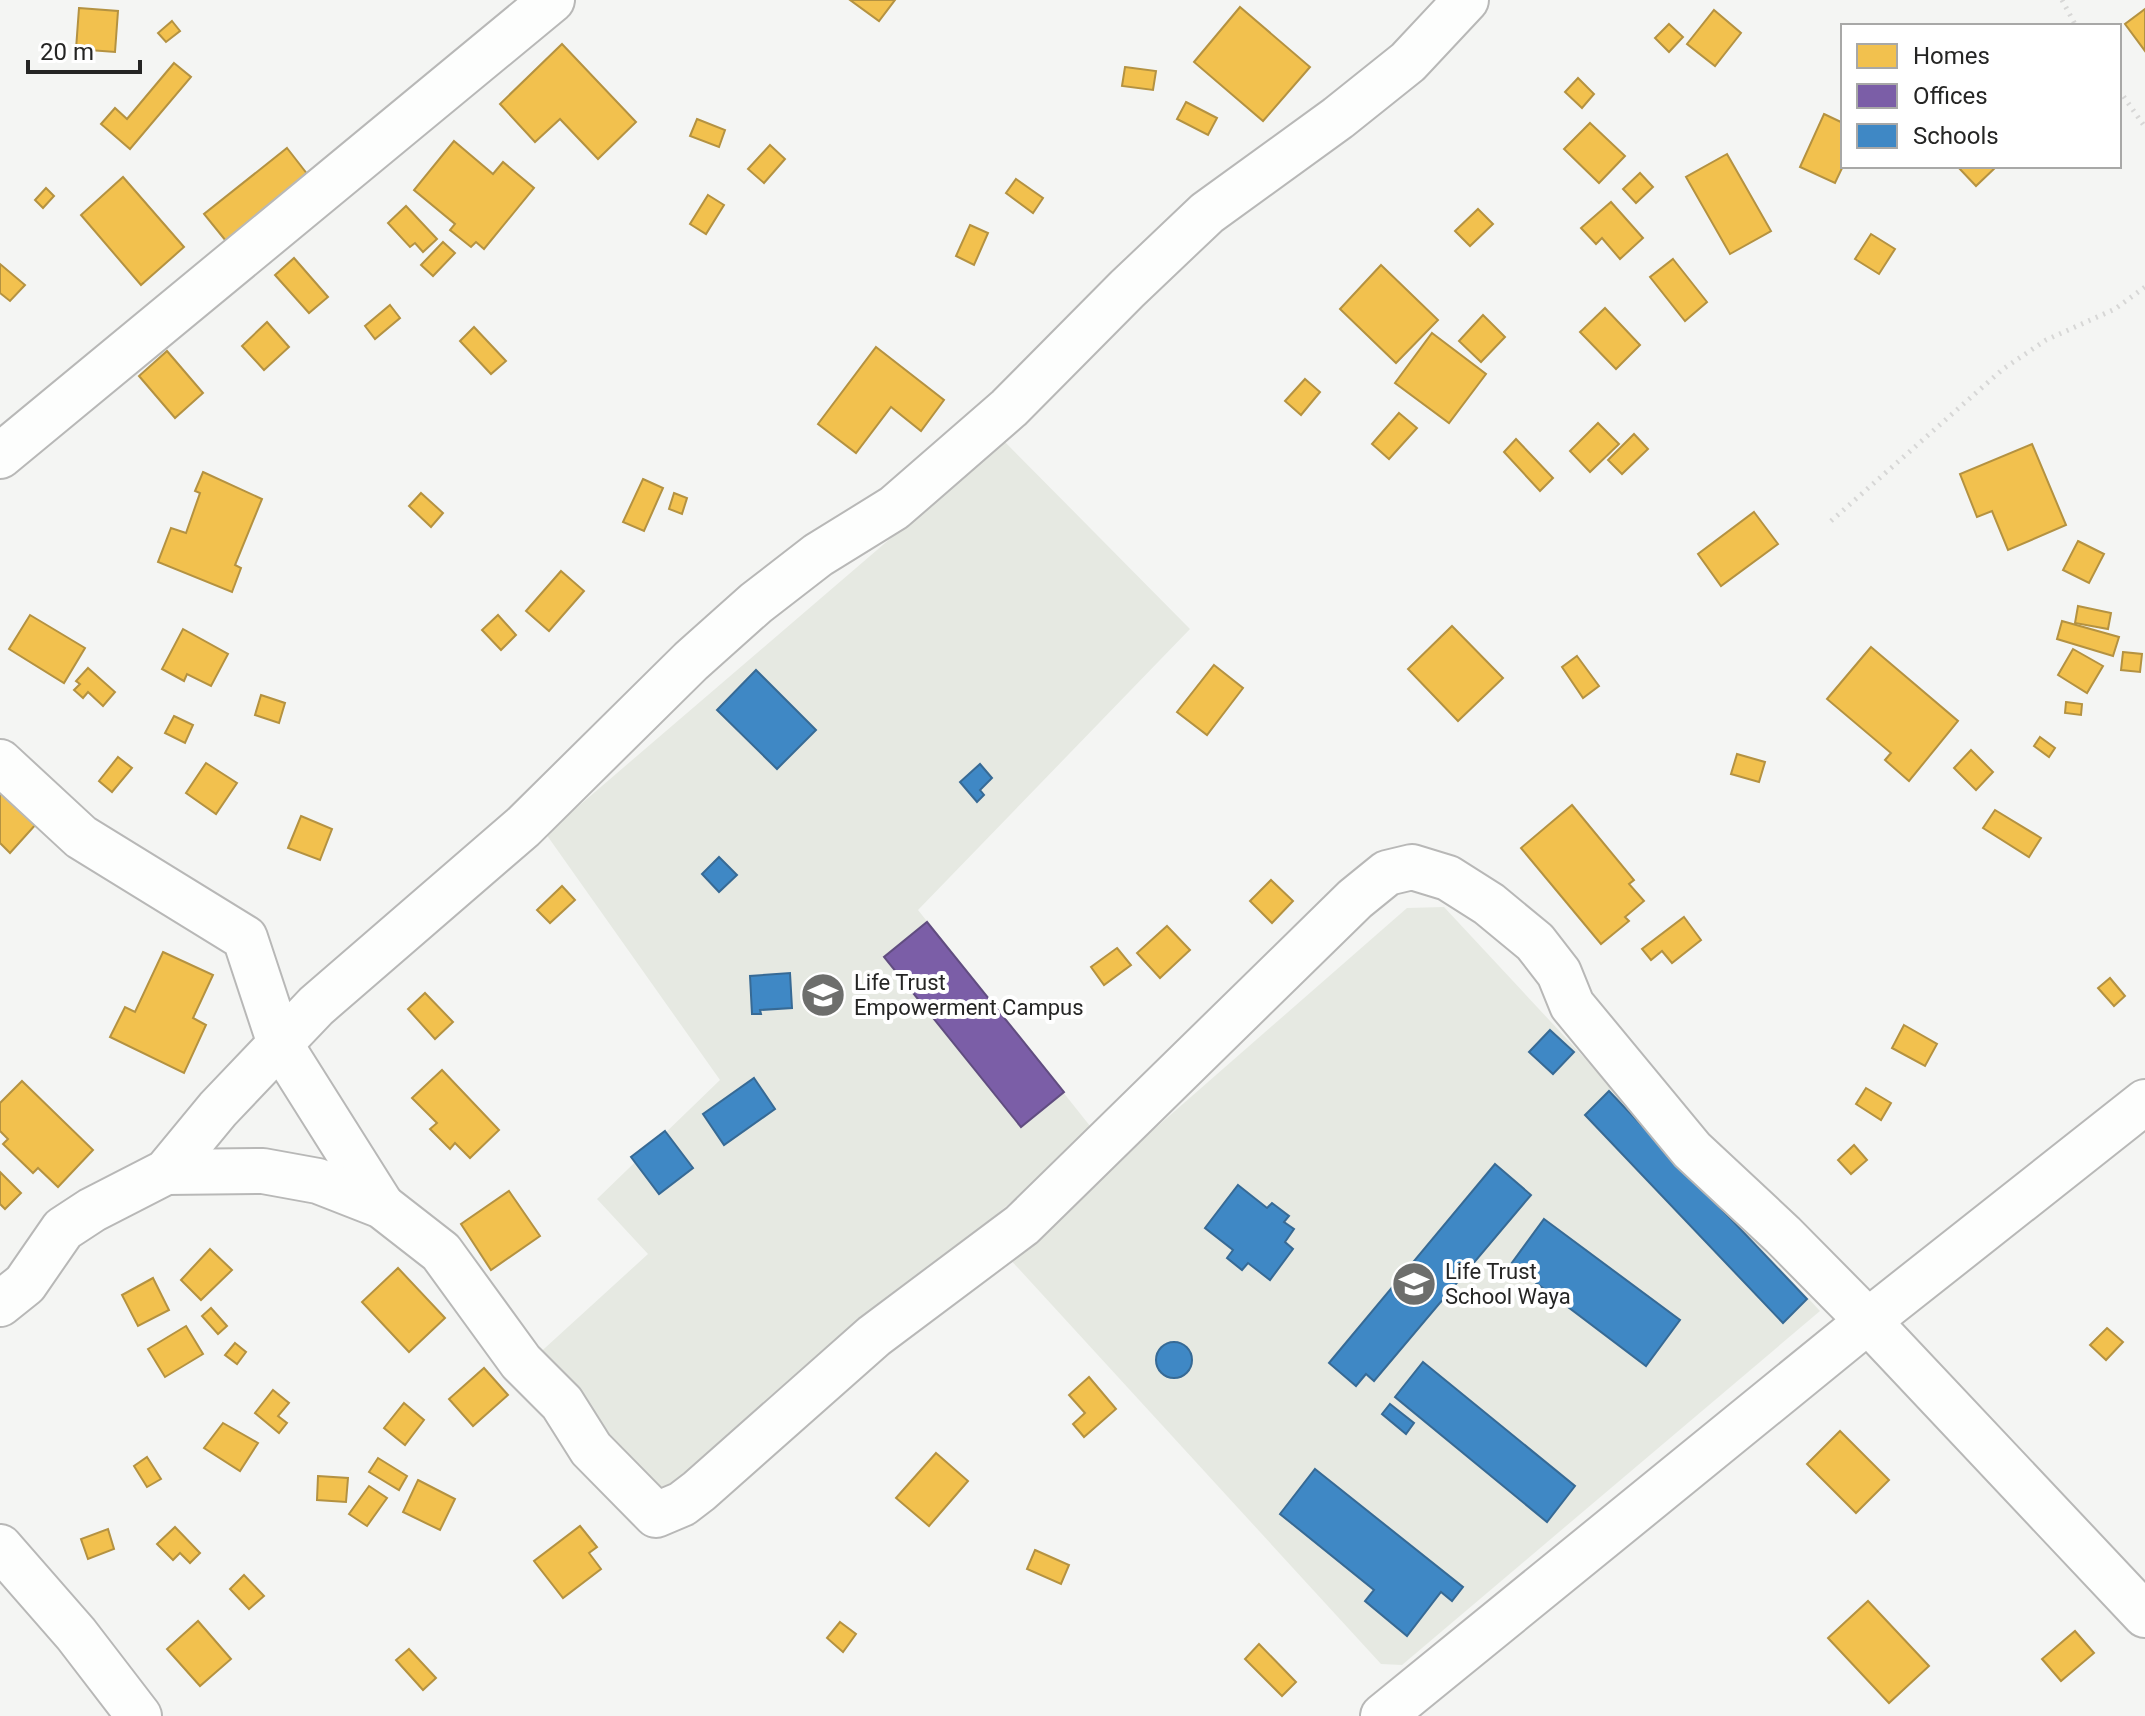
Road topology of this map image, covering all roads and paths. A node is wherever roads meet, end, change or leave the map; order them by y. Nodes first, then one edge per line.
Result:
1 (552, 0) edge
2 (1466, 0) edge
3 (2062, 0) edge
4 (2075, 24) edge
5 (2121, 93) edge
6 (2145, 127) edge
7 (2145, 287) edge
8 (0, 456) edge
9 (1831, 521) dead end
10 (0, 762) edge
11 (280, 1044) junction
12 (2145, 1102) edge
13 (166, 1172) junction
14 (382, 1206) junction
15 (0, 1304) edge
16 (1868, 1321) junction
17 (0, 1547) edge
18 (2145, 1615) edge
19 (139, 1716) edge
20 (1383, 1716) edge

1 - 8 street
2 - 11 street
3 - 4 path
5 - 6 path
7 - 9 path
10 - 11 street
11 - 13 street
11 - 14 street
12 - 16 street
13 - 14 street
13 - 15 street
14 - 16 street
16 - 18 street
16 - 20 street
17 - 19 street

